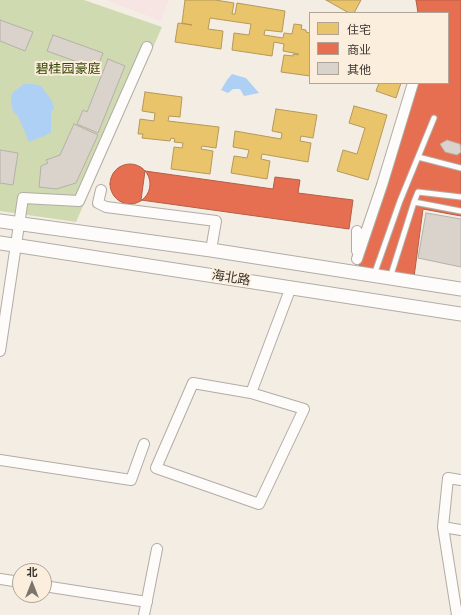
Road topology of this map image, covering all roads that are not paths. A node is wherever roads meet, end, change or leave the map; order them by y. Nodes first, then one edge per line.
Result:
1 (147, 47) dead end
2 (413, 84) edge
3 (434, 118) dead end
4 (418, 157) junction
5 (461, 168) edge
6 (101, 190) dead end
7 (461, 197) edge
8 (414, 202) junction
9 (461, 211) edge
10 (0, 221) edge
11 (18, 224) junction
12 (357, 231) dead end
13 (0, 243) edge
14 (16, 246) junction
15 (211, 250) junction
16 (357, 259) junction
17 (353, 272) junction
18 (374, 276) junction
19 (389, 279) junction
20 (290, 287) junction
21 (461, 289) edge
22 (461, 314) edge
23 (0, 351) edge
24 (251, 393) junction
25 (144, 444) dead end
26 (0, 460) edge
27 (461, 480) edge
28 (444, 527) junction
29 (461, 530) edge
30 (157, 549) dead end
31 (0, 579) edge
32 (12, 581) edge
33 (52, 587) edge
34 (146, 602) junction
35 (144, 615) edge
36 (457, 615) edge

1 - 11 street
2 - 16 street
3 - 4 lane
4 - 5 lane
4 - 18 lane
6 - 15 street
7 - 8 lane
8 - 9 lane
8 - 19 lane
10 - 11 street, 海北路
11 - 14 street
11 - 15 street, 海北路
12 - 16 street
13 - 14 street, 海北路
14 - 20 street, 海北路
14 - 23 street
15 - 17 street, 海北路
16 - 17 street
17 - 18 street, 海北路
18 - 19 street, 海北路
19 - 21 street, 海北路
20 - 22 street, 海北路
20 - 24 street
24 - 24 street
25 - 26 street
27 - 28 street
28 - 29 street
28 - 36 street
30 - 34 street
31 - 32 street
33 - 34 street
34 - 35 street

